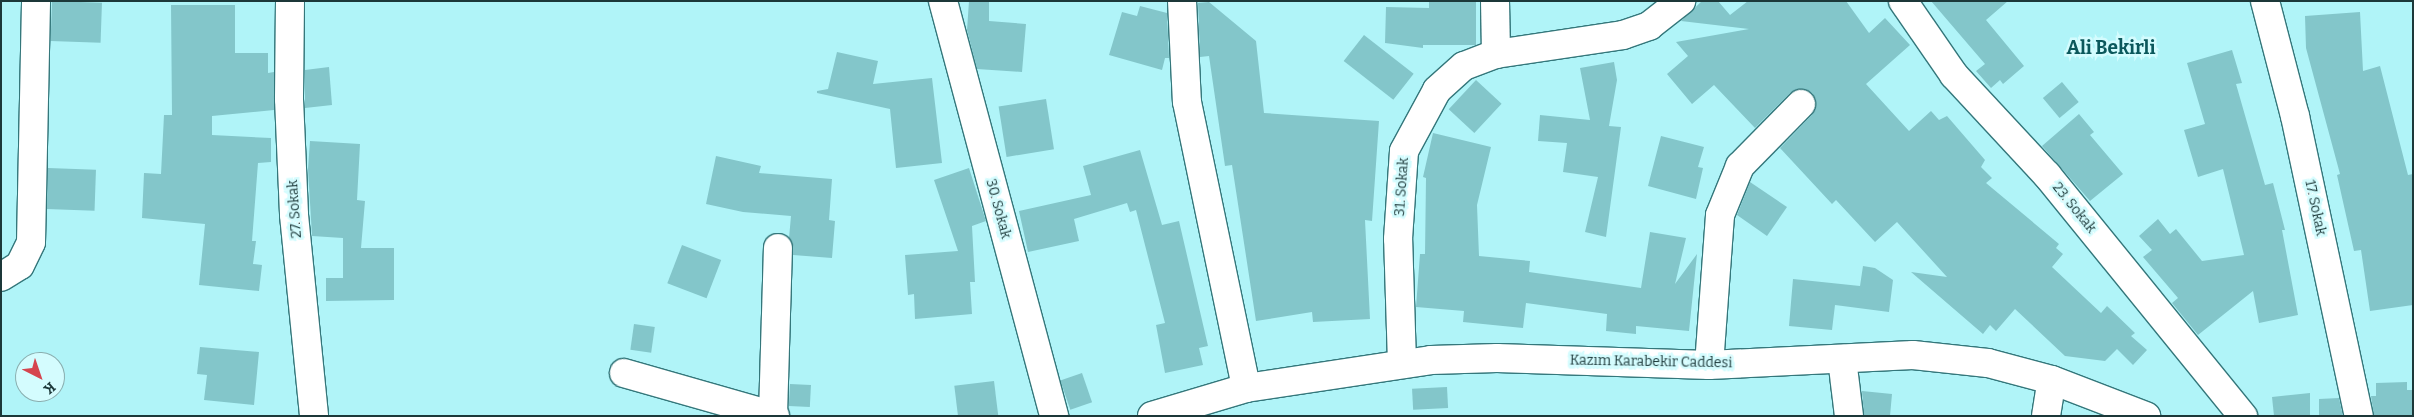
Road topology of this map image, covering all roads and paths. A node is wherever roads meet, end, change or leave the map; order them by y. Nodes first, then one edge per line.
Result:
1 (36, 1) edge
2 (290, 1) edge
3 (944, 1) edge
4 (1182, 1) edge
5 (1495, 1) edge
6 (1681, 1) edge
7 (1903, 1) edge
8 (2265, 1) edge
9 (1496, 54) junction
10 (1801, 104) dead end
11 (778, 248) dead end
12 (1, 277) edge
13 (1842, 359) junction
14 (1402, 363) junction
15 (1709, 365) junction
16 (624, 373) dead end
17 (2052, 380) junction
18 (1246, 388) junction
19 (774, 415) edge
20 (314, 416) edge
21 (1054, 416) edge
22 (1152, 416) edge
23 (1849, 416) edge
24 (2046, 416) edge
25 (2146, 416) edge
26 (2243, 416) edge
27 (2359, 416) edge

1 - 12 street
2 - 20 street, 27. Sokak
3 - 21 street, 30. Sokak
4 - 18 street
5 - 9 street
6 - 9 street, 31. Sokak
7 - 26 street, 23. Sokak
8 - 27 street, 17. Sokak
9 - 14 street, 31. Sokak
10 - 15 street
11 - 19 street
13 - 15 street, Kazım Karabekir Caddesi
13 - 17 street, Kazım Karabekir Caddesi
13 - 23 street
14 - 15 street, Kazım Karabekir Caddesi
14 - 18 street, Kazım Karabekir Caddesi
16 - 19 street
17 - 24 street
17 - 25 street, Kazım Karabekir Caddesi
18 - 22 street, Kazım Karabekir Caddesi

